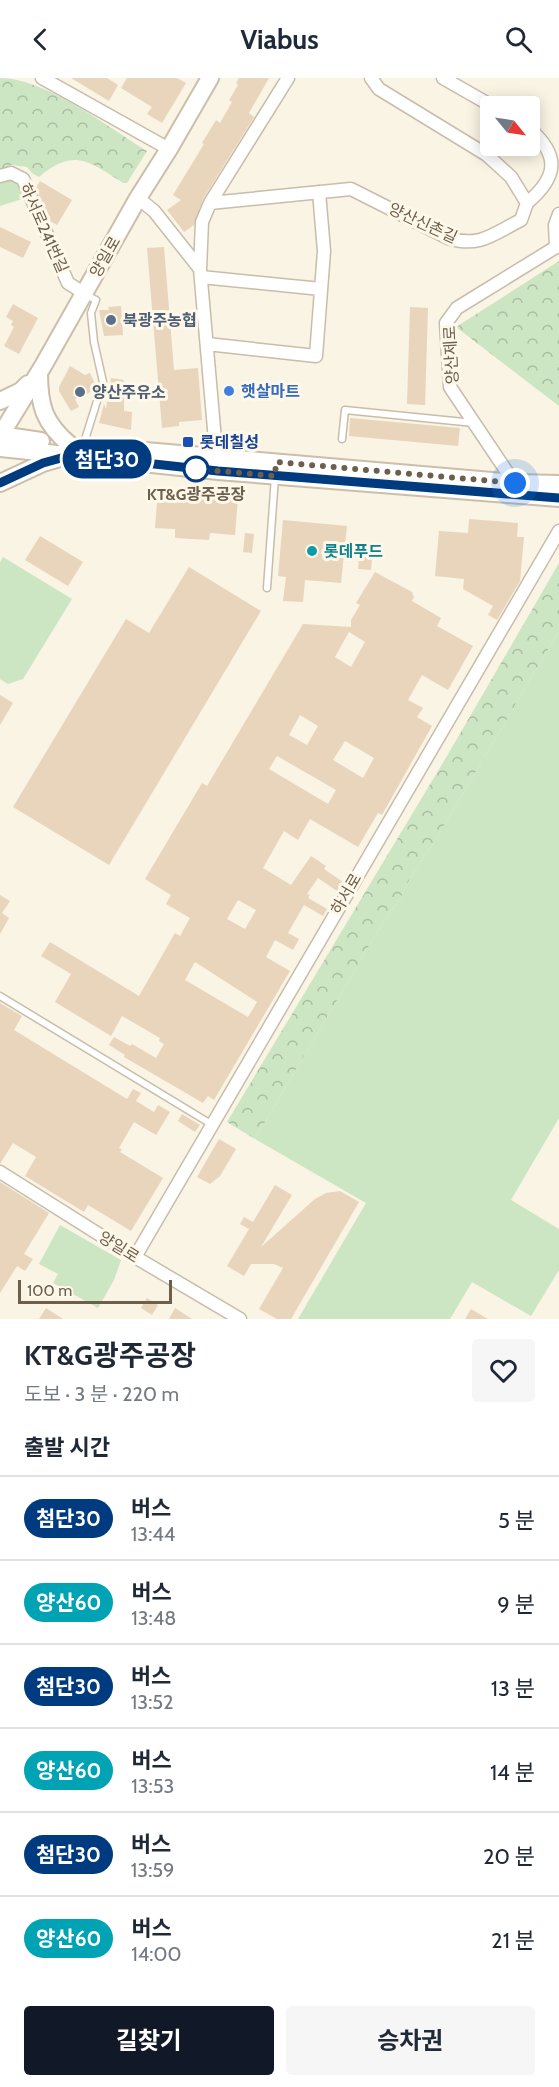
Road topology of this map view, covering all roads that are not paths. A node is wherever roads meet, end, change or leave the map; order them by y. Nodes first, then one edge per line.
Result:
1 (42, 78) edge
2 (210, 78) edge
3 (288, 78) edge
4 (372, 78) edge
5 (443, 78) edge
6 (480, 99) edge
7 (540, 136) edge
8 (169, 149) junction
9 (0, 176) edge
10 (319, 192) junction
11 (138, 198) junction
12 (210, 202) junction
13 (527, 203) junction
14 (559, 214) edge
15 (201, 273) junction
16 (321, 289) junction
17 (84, 293) junction
18 (207, 344) junction
19 (39, 372) junction
20 (0, 401) edge
21 (475, 423) junction
22 (0, 436) edge
23 (342, 439) dead end
24 (0, 448) edge
25 (73, 449) junction
26 (217, 464) junction
27 (276, 469) junction
28 (0, 483) edge
29 (559, 484) edge
30 (518, 490) junction
31 (559, 498) edge
32 (559, 531) edge
33 (267, 588) dead end
34 (0, 996) edge
35 (211, 1124) junction
36 (0, 1172) edge
37 (135, 1257) junction
38 (240, 1319) edge

1 - 8 street
2 - 8 main road, 양일로
3 - 12 street
4 - 13 street
5 - 6 street
7 - 13 street, 양산신촌길
8 - 11 main road, 양일로
9 - 17 street, 하서로241번길
10 - 12 street, 양산신촌길
10 - 13 street, 양산신촌길
10 - 16 street
11 - 15 street
11 - 17 main road, 양일로
12 - 15 street
14 - 21 street, 양산제로
15 - 16 street
15 - 18 street
16 - 18 street
17 - 19 main road, 양일로
17 - 25 lane
18 - 26 street
19 - 20 main road
19 - 22 main road, 양일로
19 - 25 main road
21 - 23 lane
21 - 30 street, 양산제로
22 - 25 main road
24 - 25 main road
25 - 26 main road
25 - 28 main road
26 - 27 main road
27 - 30 main road
27 - 33 lane
29 - 30 main road
30 - 31 main road
32 - 35 street, 하서로
34 - 35 lane
35 - 37 street, 하서로
36 - 37 street, 양일로
37 - 38 street, 양일로

